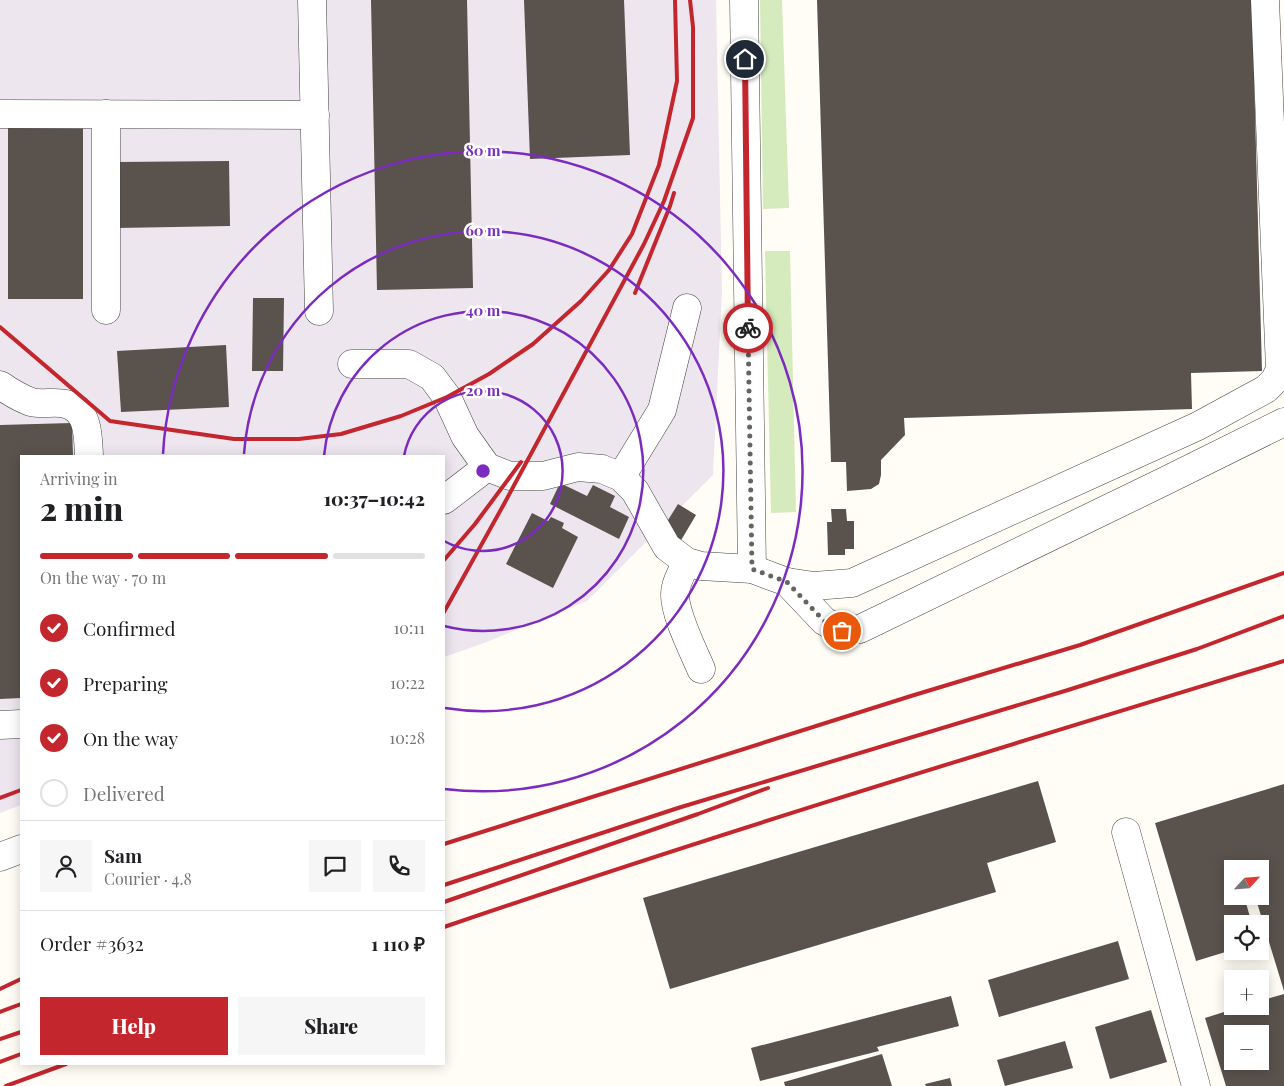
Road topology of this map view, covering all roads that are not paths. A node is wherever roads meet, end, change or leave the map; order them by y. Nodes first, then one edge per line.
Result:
1 (312, 0) edge
2 (744, 0) edge
3 (1265, 0) edge
4 (1276, 56) edge
5 (0, 114) edge
6 (106, 114) junction
7 (314, 115) junction
8 (687, 308) dead end
9 (106, 310) dead end
10 (320, 311) dead end
11 (352, 364) dead end
12 (1282, 369) edge
13 (0, 385) edge
14 (1284, 422) edge
15 (89, 455) edge
16 (486, 467) junction
17 (621, 477) junction
18 (445, 499) edge
19 (687, 562) junction
20 (752, 569) junction
21 (787, 582) junction
22 (701, 669) dead end
23 (20, 724) edge
24 (0, 725) edge
25 (1126, 832) dead end
26 (20, 848) edge
27 (0, 857) edge
28 (1196, 1086) edge

1 - 7 street
2 - 20 street
3 - 4 street
4 - 12 street
5 - 6 street
6 - 7 street
6 - 9 street
7 - 10 street
8 - 17 street
11 - 16 street
12 - 21 street
13 - 15 street
14 - 21 street
16 - 17 street
16 - 18 street
17 - 19 street
19 - 20 street
19 - 22 street
20 - 21 street
23 - 24 street
25 - 28 street
26 - 27 street

